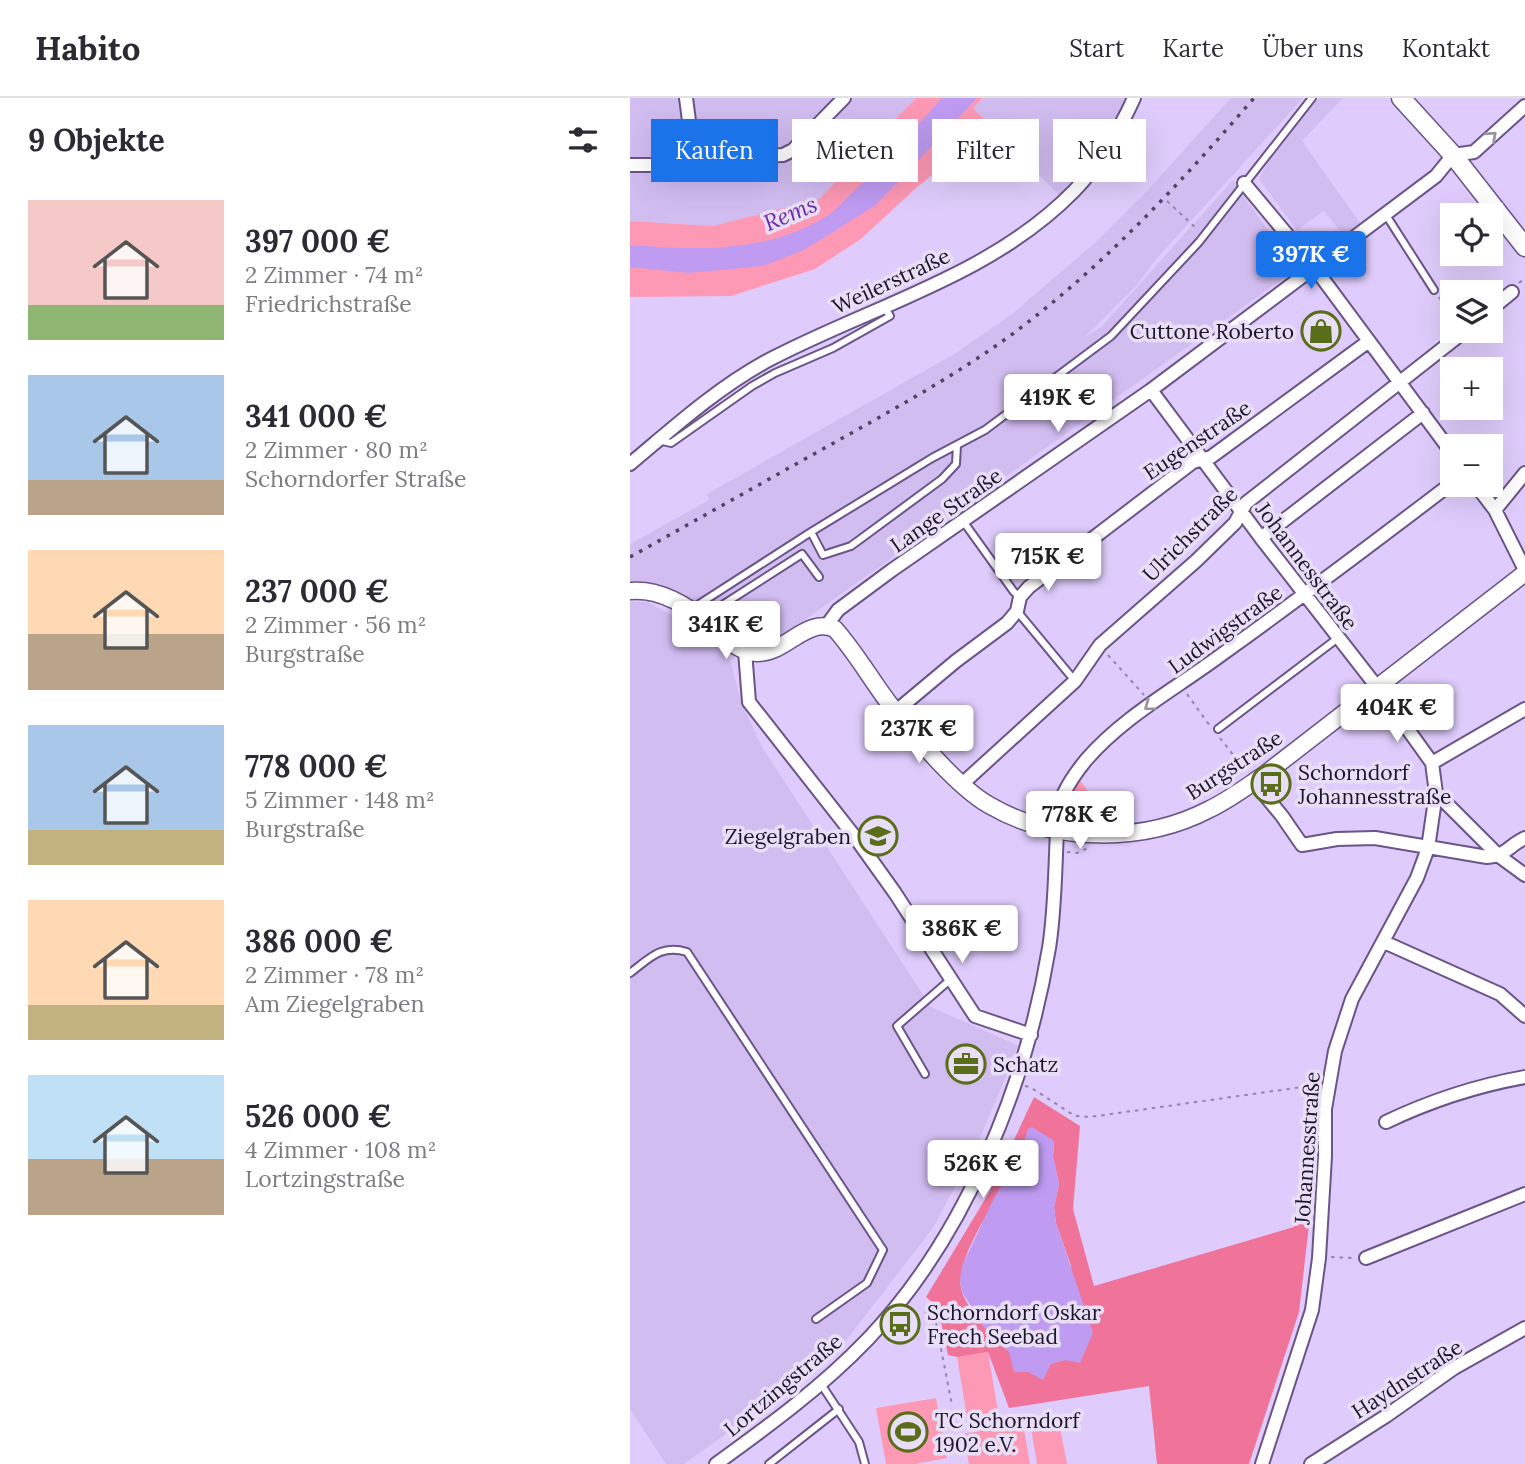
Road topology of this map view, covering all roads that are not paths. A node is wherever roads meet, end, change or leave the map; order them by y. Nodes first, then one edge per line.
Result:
1 (686, 98) edge
2 (844, 98) edge
3 (1134, 98) edge
4 (1312, 98) edge
5 (1401, 98) edge
6 (1525, 106) edge
7 (689, 119) edge
8 (778, 155) edge
9 (1453, 155) junction
10 (630, 165) edge
11 (651, 165) edge
12 (1244, 183) junction
13 (1385, 213) junction
14 (1525, 247) edge
15 (1314, 267) junction
16 (1434, 290) road end
17 (1512, 292) dead end
18 (1503, 299) edge
19 (1369, 341) junction
20 (1450, 343) edge
21 (1400, 382) junction
22 (1151, 390) junction
23 (1423, 413) junction
24 (1440, 436) edge
25 (957, 445) junction
26 (1202, 459) junction
27 (630, 464) edge
28 (1525, 473) edge
29 (1440, 492) edge
30 (1485, 497) edge
31 (1495, 510) junction
32 (1242, 512) junction
33 (963, 521) junction
34 (811, 532) junction
35 (1261, 538) junction
36 (1525, 571) edge
37 (819, 577) dead end
38 (630, 591) edge
39 (1305, 595) junction
40 (1020, 597) junction
41 (691, 609) junction
42 (1017, 611) junction
43 (827, 625) junction
44 (712, 626) junction
45 (1338, 639) junction
46 (745, 651) junction
47 (1075, 681) junction
48 (1377, 687) junction
49 (1525, 709) edge
50 (895, 712) junction
51 (1218, 729) dead end
52 (1432, 763) junction
53 (1254, 782) junction
54 (961, 785) junction
55 (1436, 793) junction
56 (1457, 815) junction
57 (1432, 822) junction
58 (1057, 832) junction
59 (1525, 838) edge
60 (1428, 848) junction
61 (1499, 856) junction
62 (1525, 875) edge
63 (1384, 942) junction
64 (630, 973) edge
65 (951, 979) junction
66 (1525, 1016) edge
67 (1031, 1035) junction
68 (925, 1074) dead end
69 (1525, 1077) edge
70 (1387, 1122) dead end
71 (1525, 1194) edge
72 (1366, 1258) road end
73 (816, 1319) dead end
74 (1525, 1328) edge
75 (821, 1384) junction
76 (839, 1409) junction
77 (716, 1464) edge
78 (769, 1464) edge
79 (865, 1464) edge
80 (1262, 1464) edge
81 (1311, 1464) edge

1 - 7 street
2 - 8 street
3 - 27 street, Weilerstraße
4 - 12 lane
5 - 9 main road
9 -> 6 street, Lange Straße
9 - 13 street, Lange Straße
9 - 14 main road
10 - 11 street
12 - 15 street
12 - 25 lane
13 - 15 street, Lange Straße
13 - 16 lane
15 - 19 street
15 - 22 street, Lange Straße
17 - 18 street
19 - 21 street
19 - 26 street, Eugenstraße
20 - 21 street, Ulrichstraße
21 - 23 street
21 - 32 street, Ulrichstraße
22 - 26 street, Johannesstraße
22 - 33 street, Lange Straße
23 - 24 street
23 - 35 street
25 - 34 lane
25 - 34 lane
26 - 32 street, Johannesstraße
26 - 40 street, Eugenstraße
28 - 31 street
29 - 39 street, Ludwigstraße
30 - 31 street
31 - 36 street
32 - 35 street, Johannesstraße
32 - 47 street, Ulrichstraße
33 - 40 lane
33 - 43 street, Lange Straße
34 - 41 lane
35 - 39 street, Johannesstraße
36 - 48 street, Burgstraße
37 - 44 lane
38 - 41 street
39 - 45 street, Johannesstraße
39 -> 58 street, Ludwigstraße
40 - 42 street
41 - 44 street
42 - 47 lane
42 - 50 street
43 - 46 street
43 - 50 street, Burgstraße
44 - 46 street
45 - 48 street, Johannesstraße
45 - 51 lane, Burgstraße
46 - 65 street
47 - 54 street, Ulrichstraße
48 - 52 street, Johannesstraße
48 - 53 street, Burgstraße
49 - 52 street
50 - 54 street, Burgstraße
52 - 55 street, Johannesstraße
53 - 58 street, Burgstraße
53 - 60 street
54 - 58 street, Burgstraße
55 - 56 street
55 - 57 street, Johannesstraße
56 - 57 street
56 - 61 street
57 - 60 street, Johannesstraße
58 - 67 street, Lortzingstraße
59 - 61 street
60 - 61 street
60 - 63 street, Johannesstraße
61 - 62 street
63 - 66 street
63 - 80 street, Johannesstraße
64 - 73 lane
65 - 67 street
65 - 68 lane
67 - 75 street, Lortzingstraße
69 - 70 street
71 - 72 street
74 - 81 street, Haydnstraße
75 - 76 lane
75 - 77 street, Lortzingstraße
76 - 78 lane
76 - 79 lane

